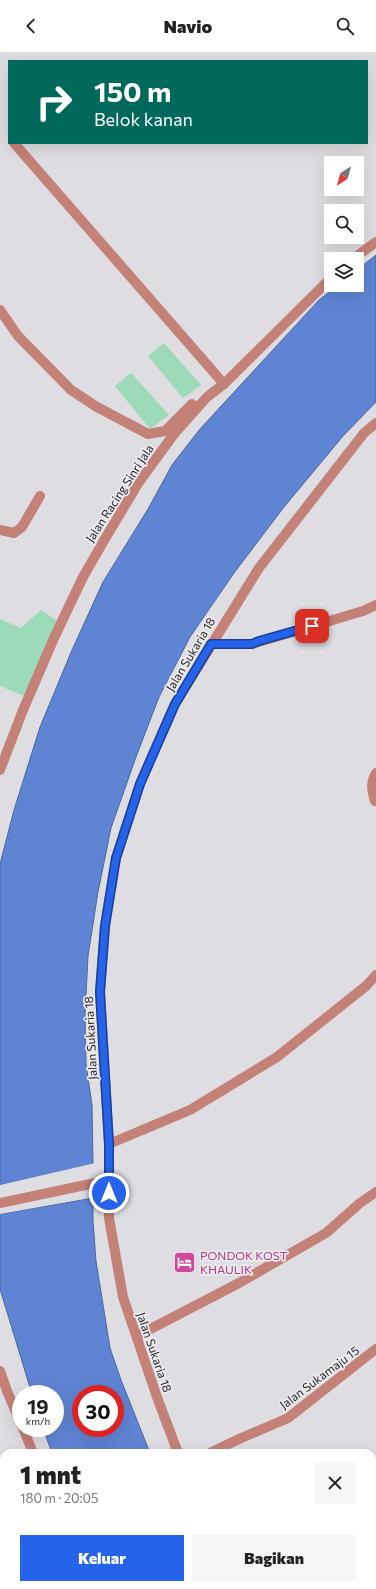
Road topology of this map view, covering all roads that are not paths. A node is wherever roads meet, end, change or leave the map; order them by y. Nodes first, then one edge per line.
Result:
1 (15, 144) edge
2 (376, 242) edge
3 (362, 252) edge
4 (324, 285) edge
5 (0, 310) edge
6 (224, 384) junction
7 (198, 398) dead end
8 (376, 424) edge
9 (40, 496) dead end
10 (0, 530) edge
11 (376, 605) edge
12 (211, 644) junction
13 (0, 770) edge
14 (376, 774) edge
15 (375, 801) dead end
16 (376, 975) edge
17 (109, 1144) junction
18 (109, 1180) junction
19 (376, 1192) edge
20 (0, 1203) edge
21 (137, 1336) junction
22 (376, 1349) edge
23 (0, 1371) edge
24 (12, 1403) edge
25 (27, 1437) edge
26 (31, 1449) edge
27 (176, 1449) edge
28 (218, 1449) edge

1 - 6 street
2 - 3 street
4 - 6 street, Jalan Racing Sinri Jala
5 - 7 street
6 - 13 street, Jalan Racing Sinri Jala
8 - 12 street, Jalan Sukaria 18
9 - 10 street
11 - 12 street
12 - 17 street, Jalan Sukaria 18
14 - 15 street
16 - 17 street
17 - 18 street, Jalan Sukaria 18
18 - 20 street
18 - 21 street, Jalan Sukaria 18
19 - 21 street
21 - 27 street, Jalan Sukaria 18
22 - 28 street, Jalan Sukamaju 15
23 - 24 street
25 - 26 street

